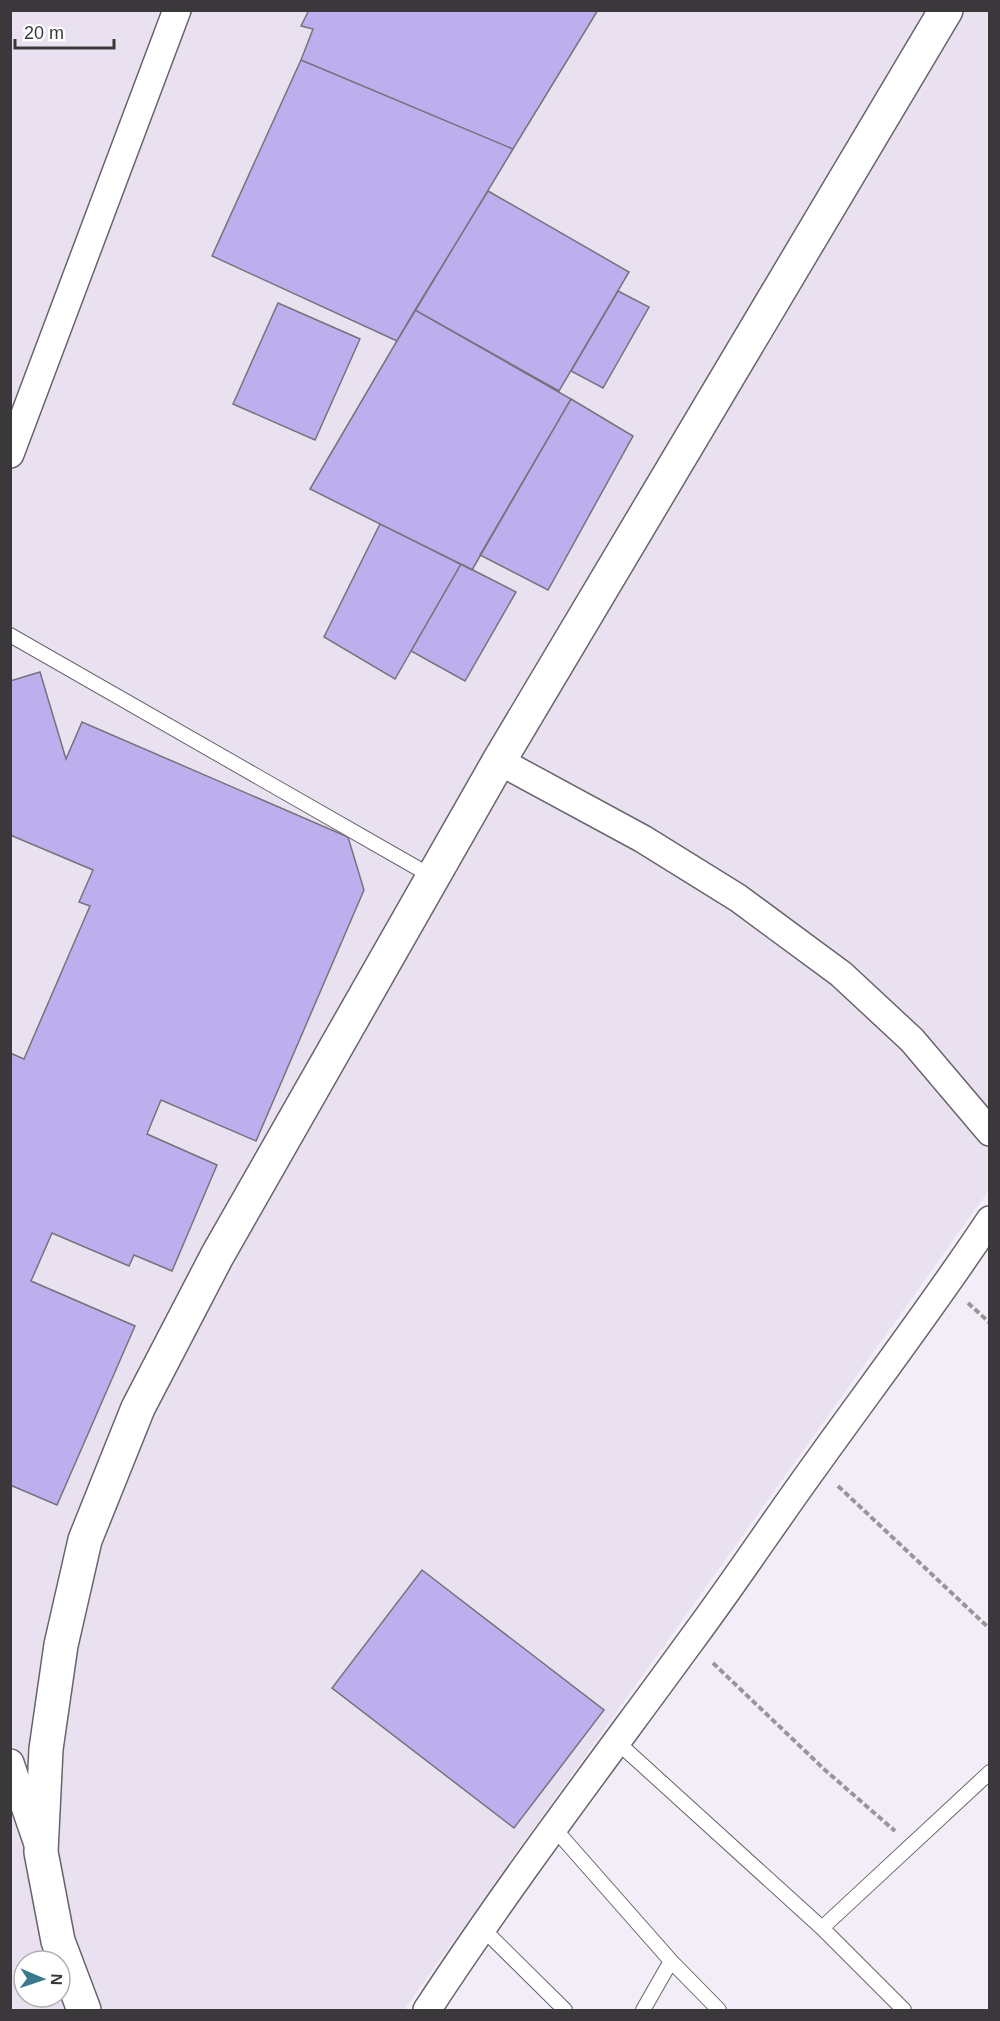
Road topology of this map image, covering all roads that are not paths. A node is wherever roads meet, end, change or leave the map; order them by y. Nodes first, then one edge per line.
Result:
1 (177, 10) edge
2 (946, 10) edge
3 (10, 454) edge
4 (10, 635) edge
5 (499, 761) junction
6 (434, 877) junction
7 (990, 1132) edge
8 (990, 1221) edge
9 (616, 1740) junction
10 (10, 1763) edge
11 (990, 1772) edge
12 (553, 1827) junction
13 (41, 1852) junction
14 (481, 1927) junction
15 (822, 1928) junction
16 (671, 1961) junction
17 (84, 2010) edge
18 (427, 2010) edge
19 (566, 2010) edge
20 (643, 2010) edge
21 (719, 2010) edge
22 (904, 2010) edge

1 - 3 street
2 - 5 street
4 - 6 lane
5 - 6 street
5 - 7 street
6 - 13 street
8 - 9 street
9 - 12 street
9 - 15 lane
10 - 13 street
11 - 15 lane
12 - 14 street
12 - 16 lane
13 - 17 street
14 - 18 street
14 - 19 lane
15 - 22 lane
16 - 20 lane
16 - 21 lane

